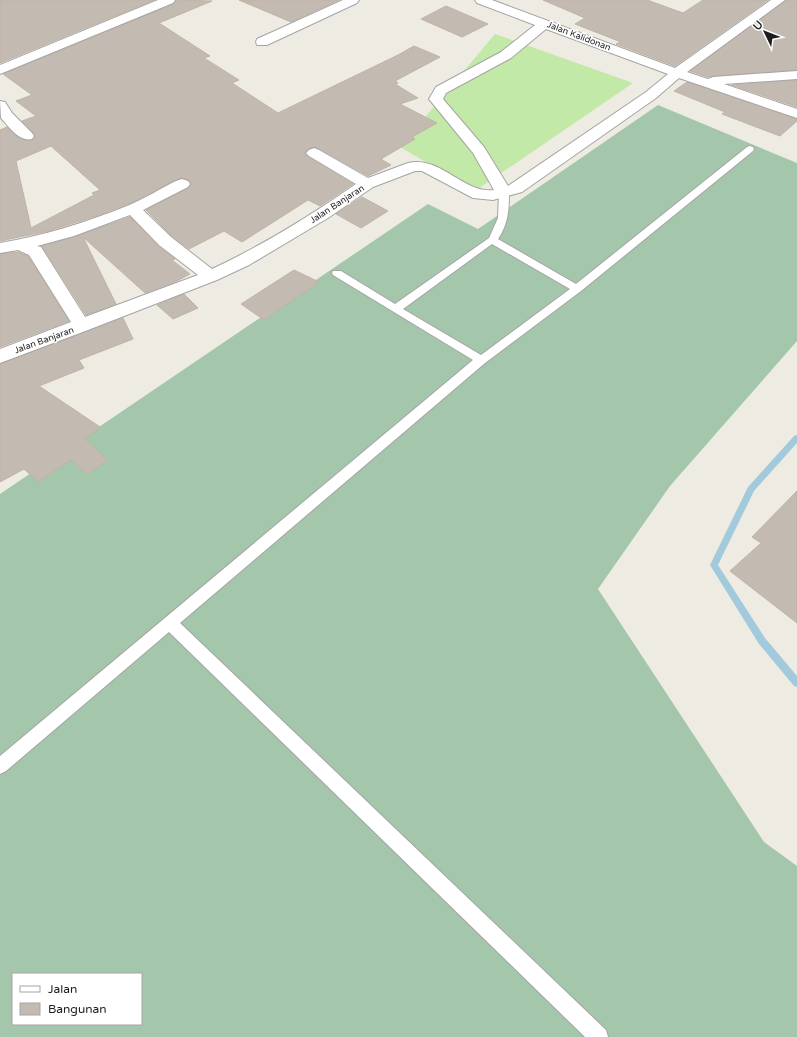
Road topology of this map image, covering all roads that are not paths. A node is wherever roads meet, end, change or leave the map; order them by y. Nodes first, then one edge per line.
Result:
1 (170, 0) edge
2 (353, 0) edge
3 (481, 0) edge
4 (779, 0) edge
5 (545, 23) junction
6 (262, 42) dead end
7 (0, 70) edge
8 (677, 74) junction
9 (797, 75) edge
10 (700, 81) junction
11 (0, 104) edge
12 (797, 114) edge
13 (27, 136) dead end
14 (750, 149) dead end
15 (314, 153) dead end
16 (182, 184) dead end
17 (367, 184) junction
18 (504, 193) junction
19 (133, 209) junction
20 (492, 240) junction
21 (20, 245) junction
22 (0, 248) edge
23 (337, 273) dead end
24 (210, 276) junction
25 (577, 289) junction
26 (395, 309) junction
27 (82, 326) junction
28 (0, 356) edge
29 (480, 360) junction
30 (170, 623) junction
31 (0, 766) edge
32 (599, 1037) edge

1 - 7 street
2 - 6 street
3 - 5 street, Jalan Kalidonan
4 - 8 street, Jalan Banjaran
5 - 8 street, Jalan Kalidonan
5 - 18 street
8 - 10 street, Jalan Kalidonan
8 - 18 street, Jalan Banjaran
9 - 10 street
10 - 12 street, Jalan Kalidonan
11 - 13 street
14 - 25 lane
15 - 17 street
16 - 19 street
17 - 18 street, Jalan Banjaran
17 - 24 street, Jalan Banjaran
18 - 20 lane
19 - 21 street
19 - 24 street
20 - 25 lane
20 - 26 lane
21 - 22 street
21 - 27 street
23 - 26 lane
24 - 27 street, Jalan Banjaran
25 - 29 lane
26 - 29 lane
27 - 28 street, Jalan Banjaran
29 - 30 lane
30 - 31 lane
30 - 32 lane

